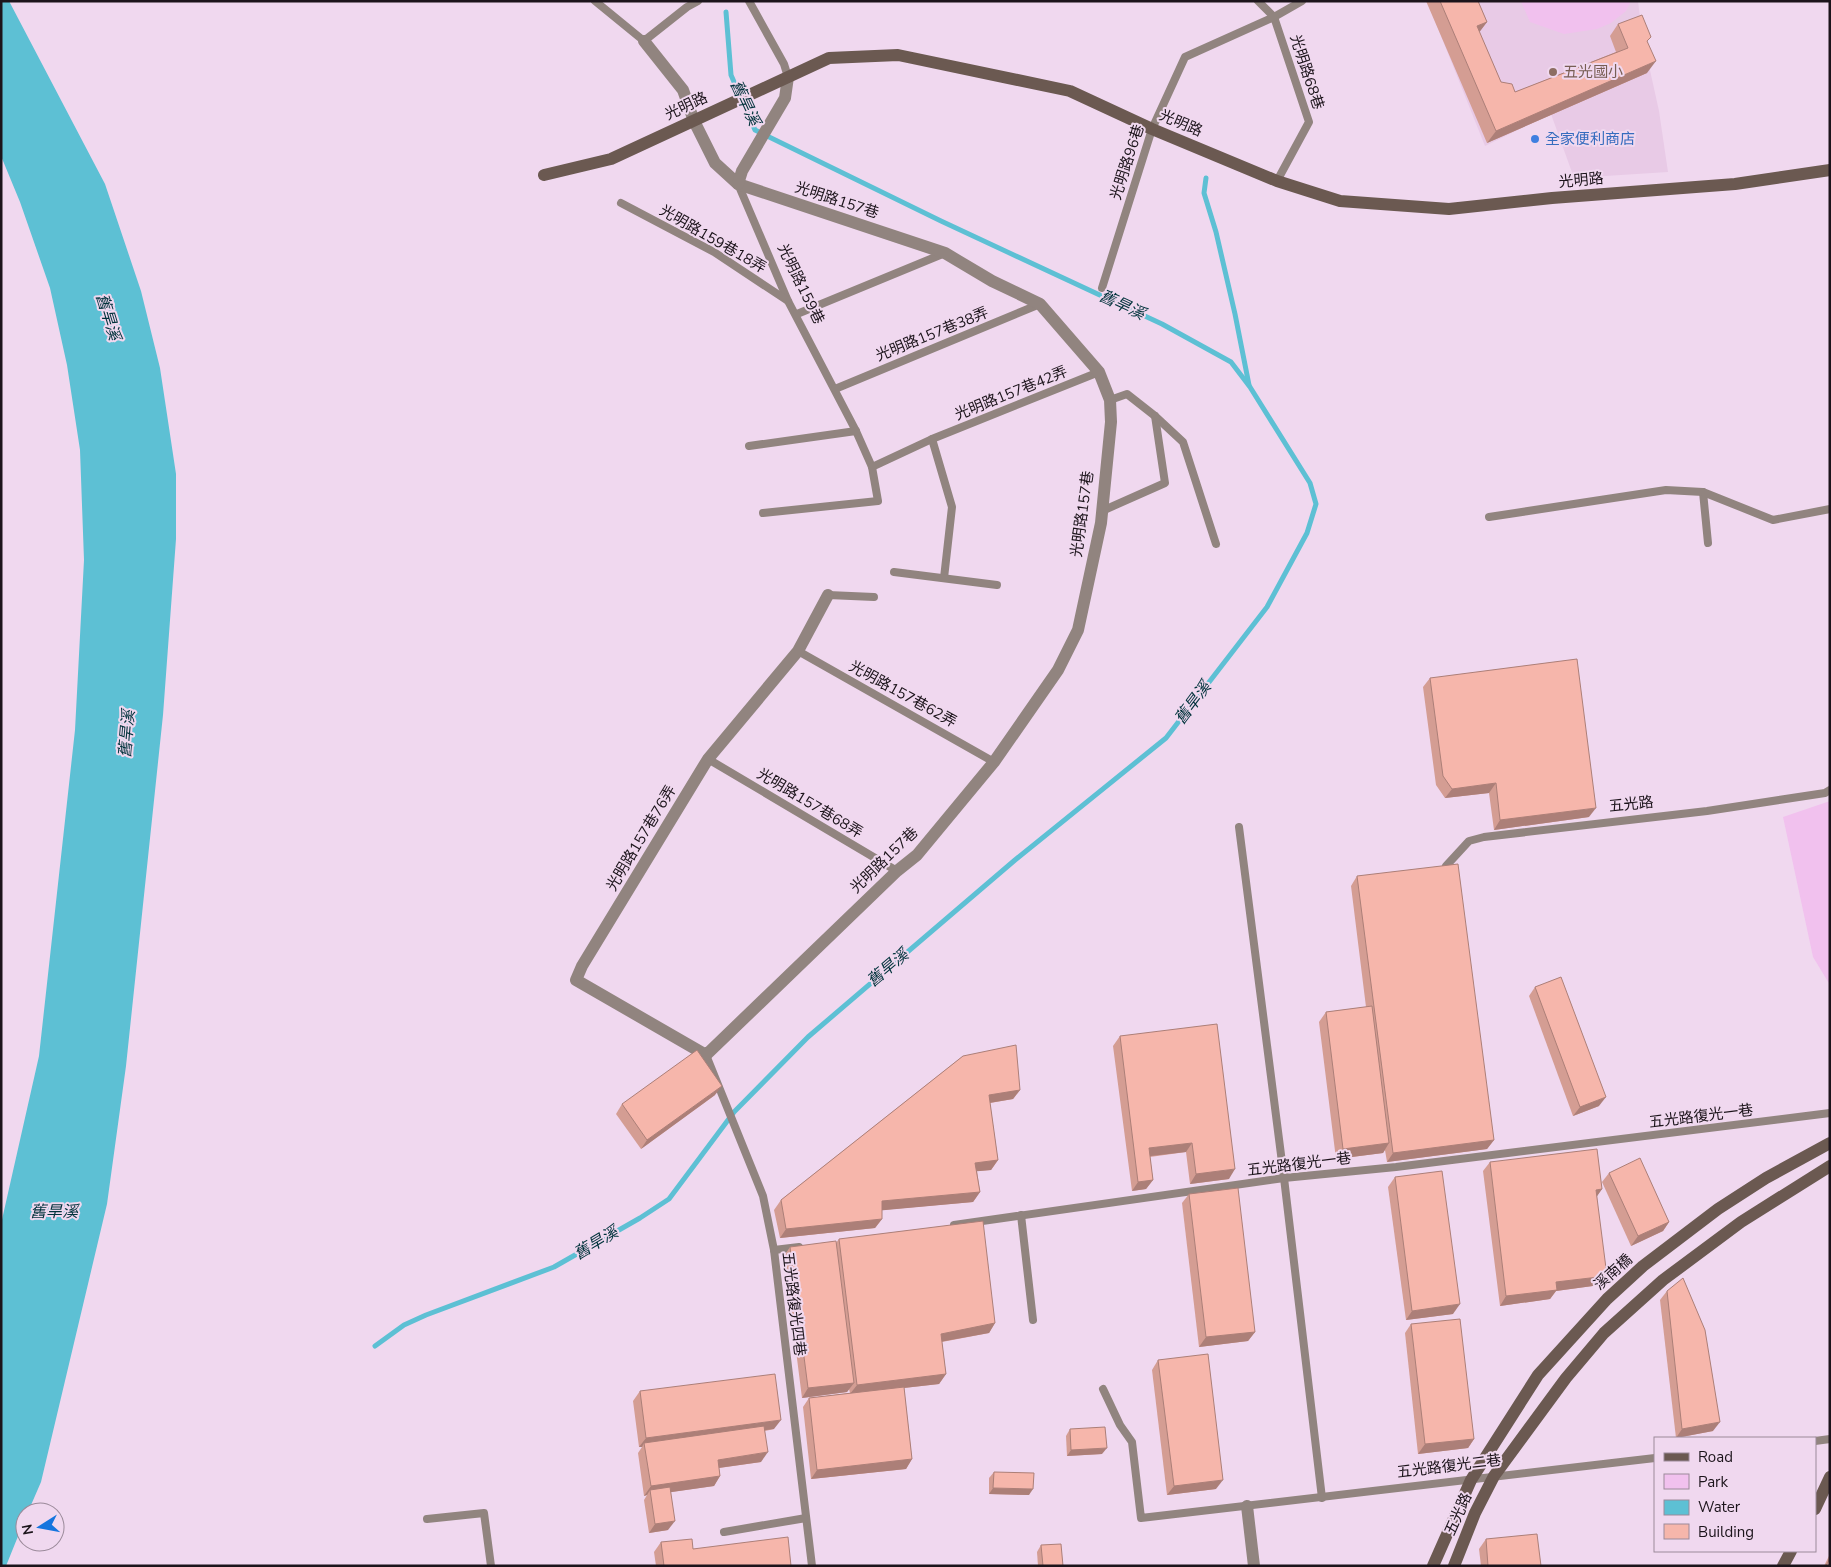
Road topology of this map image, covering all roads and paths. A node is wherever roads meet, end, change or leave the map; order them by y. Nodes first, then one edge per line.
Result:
1 (595, 1) edge
2 (698, 1) edge
3 (749, 1) edge
4 (1258, 1) edge
5 (1302, 1) edge
6 (1274, 17) junction
7 (644, 41) junction
8 (788, 77) junction
9 (694, 121) junction
10 (1152, 128) junction
11 (1830, 170) edge
12 (544, 175) dead end
13 (1277, 181) junction
14 (738, 184) junction
15 (622, 203) dead end
16 (945, 253) junction
17 (1102, 288) dead end
18 (788, 301) junction
19 (1040, 304) junction
20 (796, 314) junction
21 (1099, 372) junction
22 (835, 389) junction
23 (1110, 400) junction
24 (1155, 416) junction
25 (856, 431) junction
26 (932, 440) junction
27 (749, 446) dead end
28 (872, 467) junction
29 (1703, 492) junction
30 (1830, 509) edge
31 (1102, 511) junction
32 (763, 513) dead end
33 (1489, 517) dead end
34 (1708, 543) dead end
35 (1216, 544) dead end
36 (894, 572) dead end
37 (944, 578) junction
38 (997, 585) dead end
39 (828, 595) joint
40 (874, 597) dead end
41 (798, 651) junction
42 (708, 759) junction
43 (994, 762) junction
44 (1830, 790) edge
45 (1238, 828) dead end
46 (1446, 866) edge
47 (897, 871) junction
48 (706, 1055) junction
49 (1830, 1113) edge
50 (1830, 1143) edge
51 (1830, 1166) edge
52 (1284, 1178) junction
53 (1021, 1215) junction
54 (945, 1226) edge
55 (812, 1245) edge
56 (774, 1250) junction
57 (1034, 1320) dead end
58 (1102, 1388) dead end
59 (1830, 1439) edge
60 (1816, 1441) edge
61 (1654, 1458) edge
62 (1494, 1476) junction
63 (1830, 1477) edge
64 (1471, 1480) junction
65 (1322, 1498) junction
66 (1247, 1506) junction
67 (1816, 1507) edge
68 (806, 1518) junction
69 (427, 1519) dead end
70 (724, 1532) dead end
71 (1791, 1552) edge
72 (491, 1566) edge
73 (812, 1566) edge
74 (1254, 1566) edge
75 (1433, 1566) edge
76 (1454, 1566) edge
77 (1783, 1566) edge

1 - 7 lane
2 - 7 lane
3 - 8 lane
4 - 6 lane, 光明路68巷
5 - 6 lane, 光明路96巷
6 - 10 lane, 光明路96巷
6 - 13 lane, 光明路68巷
7 - 9 street, 光明路159巷
8 - 9 street, 光明路
8 - 10 street, 光明路
8 - 14 street
9 - 12 street, 光明路
9 - 14 street, 光明路159巷
10 - 13 street, 光明路
10 - 17 lane, 光明路96巷
11 - 13 street, 光明路
14 - 16 street, 光明路157巷
14 - 18 lane, 光明路159巷
15 - 18 lane, 光明路159巷18弄
16 - 19 street, 光明路157巷
16 - 20 lane
18 - 20 lane, 光明路159巷
19 - 21 street, 光明路157巷
19 - 22 lane, 光明路157巷38弄
20 - 22 lane, 光明路159巷
21 - 23 street, 光明路157巷
21 - 26 lane, 光明路157巷42弄
22 - 25 lane, 光明路159巷
23 - 24 lane
23 - 31 street, 光明路157巷
24 - 31 lane
24 - 35 lane
25 - 27 lane
25 - 28 lane, 光明路159巷
26 - 28 lane, 光明路157巷42弄
26 - 37 lane
28 - 32 lane, 光明路159巷
29 - 30 lane
29 - 33 lane
29 - 34 lane
31 - 43 street, 光明路157巷
36 - 37 lane
37 - 38 lane
39 - 40 lane
39 - 41 street, 光明路157巷76弄
41 - 42 street, 光明路157巷76弄
41 - 43 lane, 光明路157巷62弄
42 - 47 lane, 光明路157巷68弄
42 - 48 street, 光明路157巷76弄
43 - 47 street, 光明路157巷
44 - 46 lane, 五光路
45 - 52 lane
47 - 48 street, 光明路157巷
48 - 56 lane, 五光路復光四巷
49 - 52 lane, 五光路復光一巷
50 - 64 street, 溪南橋
51 - 62 street
52 - 53 lane, 五光路復光一巷
52 - 65 lane
53 - 54 lane, 五光路復光一巷
53 - 57 lane
55 - 56 lane
56 - 68 lane, 五光路復光四巷
58 - 66 lane, 五光路復光二巷
59 - 60 lane
61 - 62 lane, 五光路復光二巷
62 - 64 lane, 五光路復光二巷
62 - 76 street, 五光路
63 - 67 street
64 - 65 lane, 五光路復光二巷
64 - 75 street, 五光路
65 - 66 lane, 五光路復光二巷
66 - 74 street
68 - 70 lane
68 - 73 lane, 五光路復光四巷
69 - 72 lane
71 - 77 street

